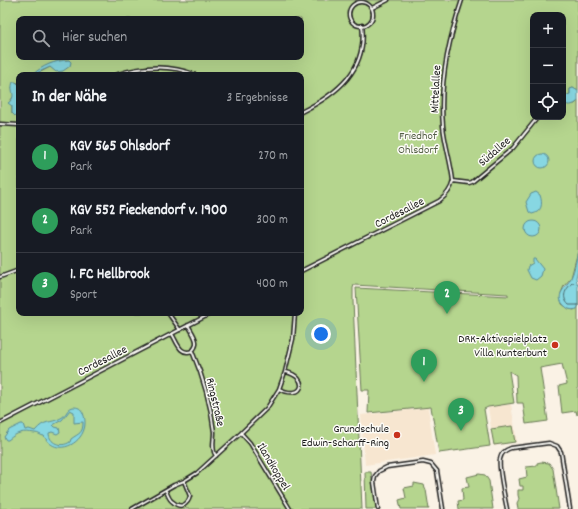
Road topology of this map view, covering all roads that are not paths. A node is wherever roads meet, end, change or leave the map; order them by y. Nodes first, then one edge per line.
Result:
1 (388, 0) edge
2 (462, 0) edge
3 (358, 1) edge
4 (372, 8) junction
5 (362, 25) junction
6 (127, 72) edge
7 (186, 72) edge
8 (304, 110) edge
9 (536, 120) edge
10 (0, 124) edge
11 (16, 125) edge
12 (453, 181) junction
13 (304, 269) edge
14 (16, 271) edge
15 (0, 277) edge
16 (170, 316) edge
17 (206, 316) edge
18 (295, 316) edge
19 (188, 325) junction
20 (180, 330) junction
21 (172, 334) junction
22 (192, 351) junction
23 (285, 372) junction
24 (279, 389) junction
25 (0, 423) edge
26 (242, 433) junction
27 (216, 456) junction
28 (184, 481) junction
29 (166, 491) junction
30 (132, 509) edge
31 (290, 509) edge
32 (378, 509) edge
33 (443, 509) edge
34 (507, 509) edge
35 (570, 509) edge

1 - 4 street
2 - 12 street, Mittelallee
3 - 4 street
3 - 5 street
4 - 5 street
5 - 8 street
6 - 7 street
9 - 12 street, Südallee
10 - 11 street
12 - 13 street, Cordesallee
14 - 15 street
16 - 20 street
17 - 19 street, Cordesallee
18 - 23 street
19 - 20 street, Cordesallee
19 - 22 street, Ringstraße
20 - 21 street, Cordesallee
21 - 22 street
21 - 25 street, Cordesallee
22 - 27 street, Ringstraße
23 - 24 street
23 - 24 street
24 - 26 street
26 - 27 street
26 - 31 street, Ilandkoppel
27 - 28 street
28 - 29 street
28 - 29 street
29 - 30 street
32 - 33 street
34 - 35 street

